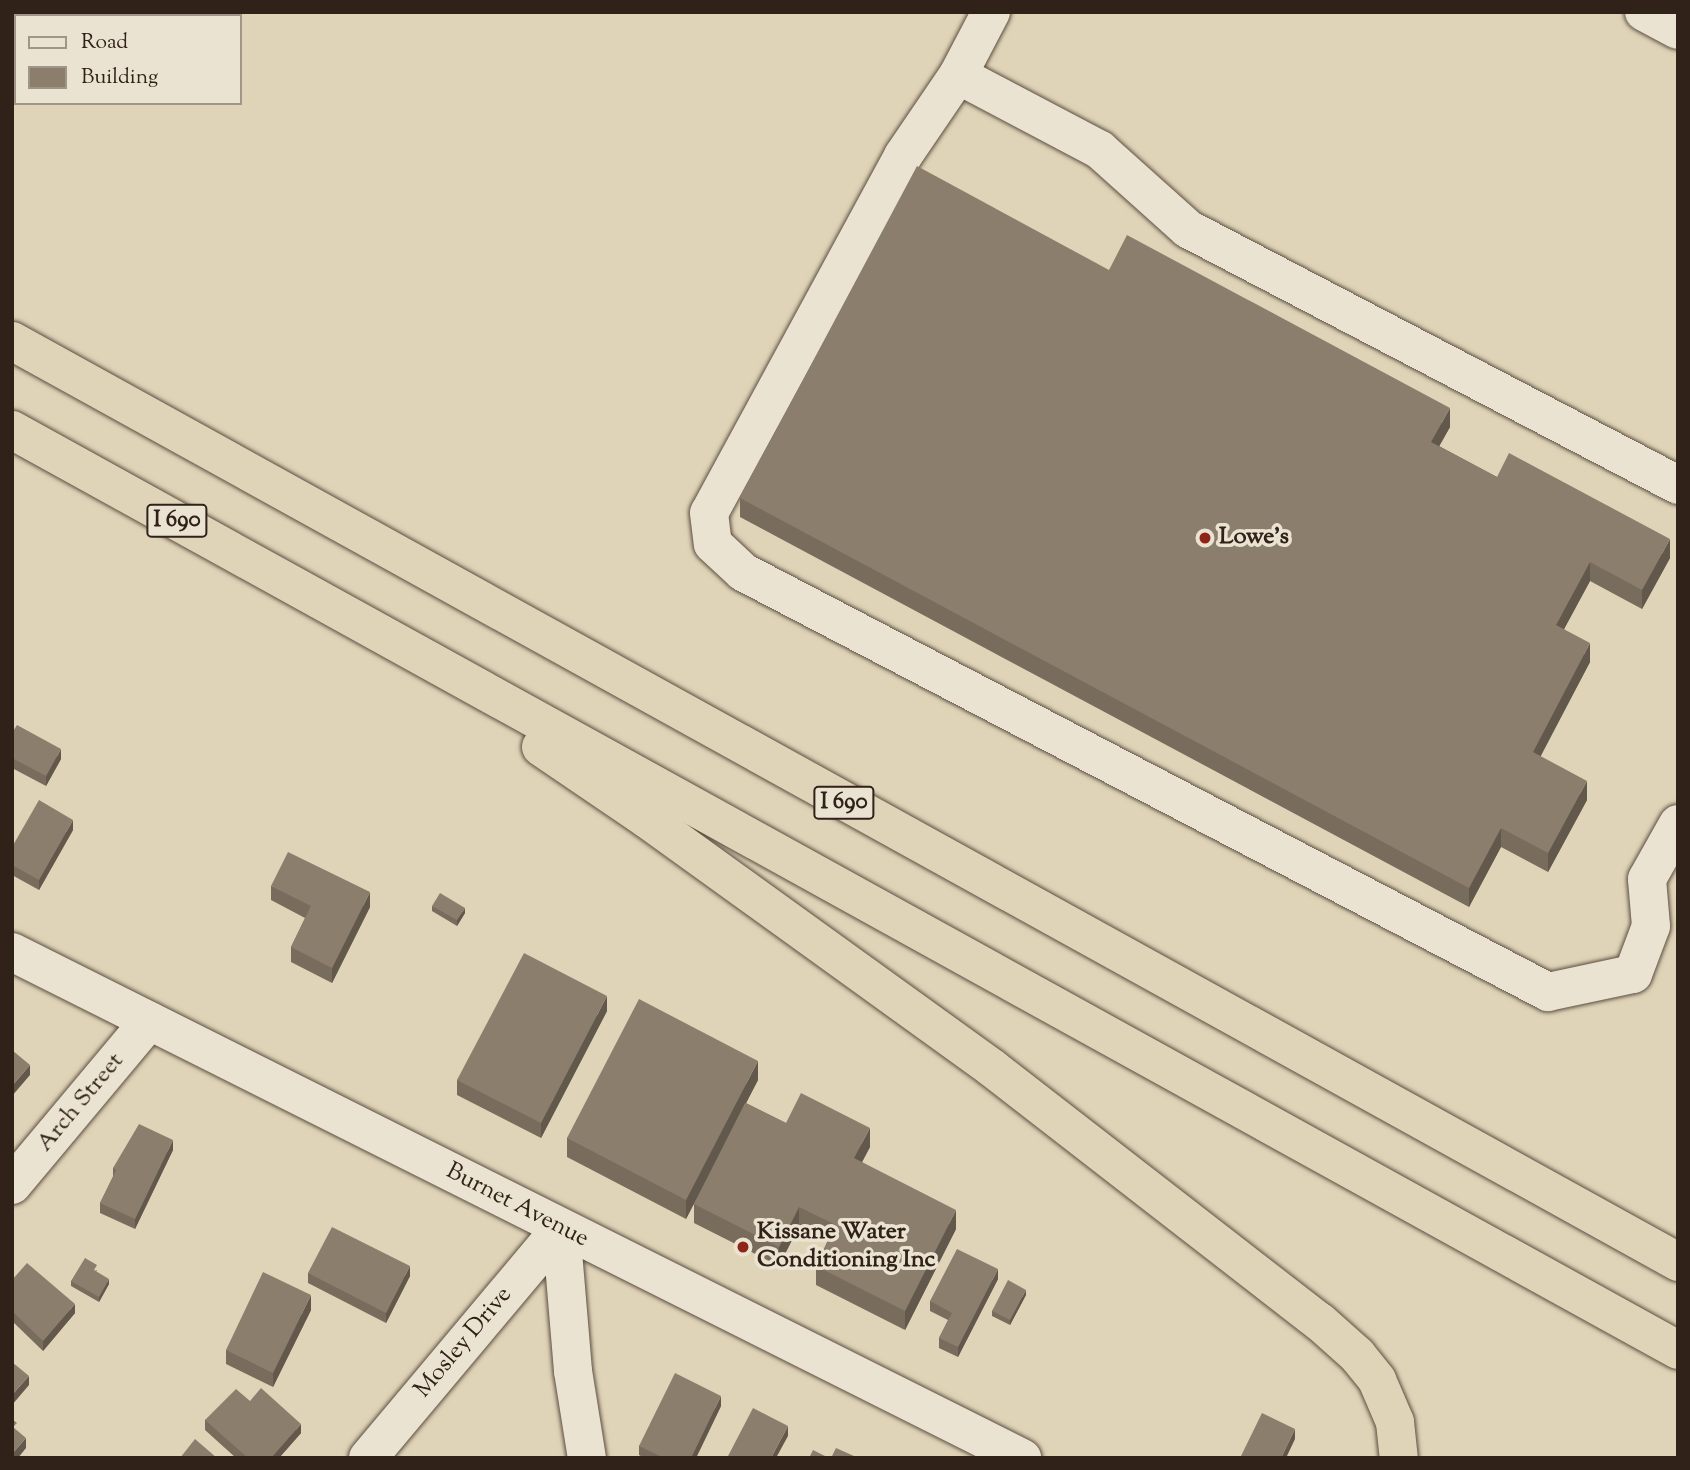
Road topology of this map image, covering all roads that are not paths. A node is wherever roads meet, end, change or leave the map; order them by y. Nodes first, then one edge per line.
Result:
1 (991, 12) edge
2 (1644, 12) edge
3 (1678, 30) edge
4 (958, 75) junction
5 (12, 341) edge
6 (12, 429) edge
7 (1678, 485) edge
8 (342, 612) junction
9 (1678, 824) edge
10 (12, 952) edge
11 (149, 1021) junction
12 (12, 1185) edge
13 (561, 1228) junction
14 (1678, 1262) edge
15 (1678, 1350) edge
16 (1397, 1455) edge
17 (368, 1458) edge
18 (587, 1458) edge
19 (1022, 1458) edge

1 - 4 street
2 - 3 street
4 - 7 street
4 - 9 street
5 - 14 highway, I 690
6 - 8 highway, I 690
8 - 15 highway, I 690
8 - 16 highway
10 - 11 street, Burnet Avenue
11 - 12 street, Arch Street
11 - 13 street, Burnet Avenue
13 - 17 street, Mosley Drive
13 - 18 street
13 - 19 street, Burnet Avenue

